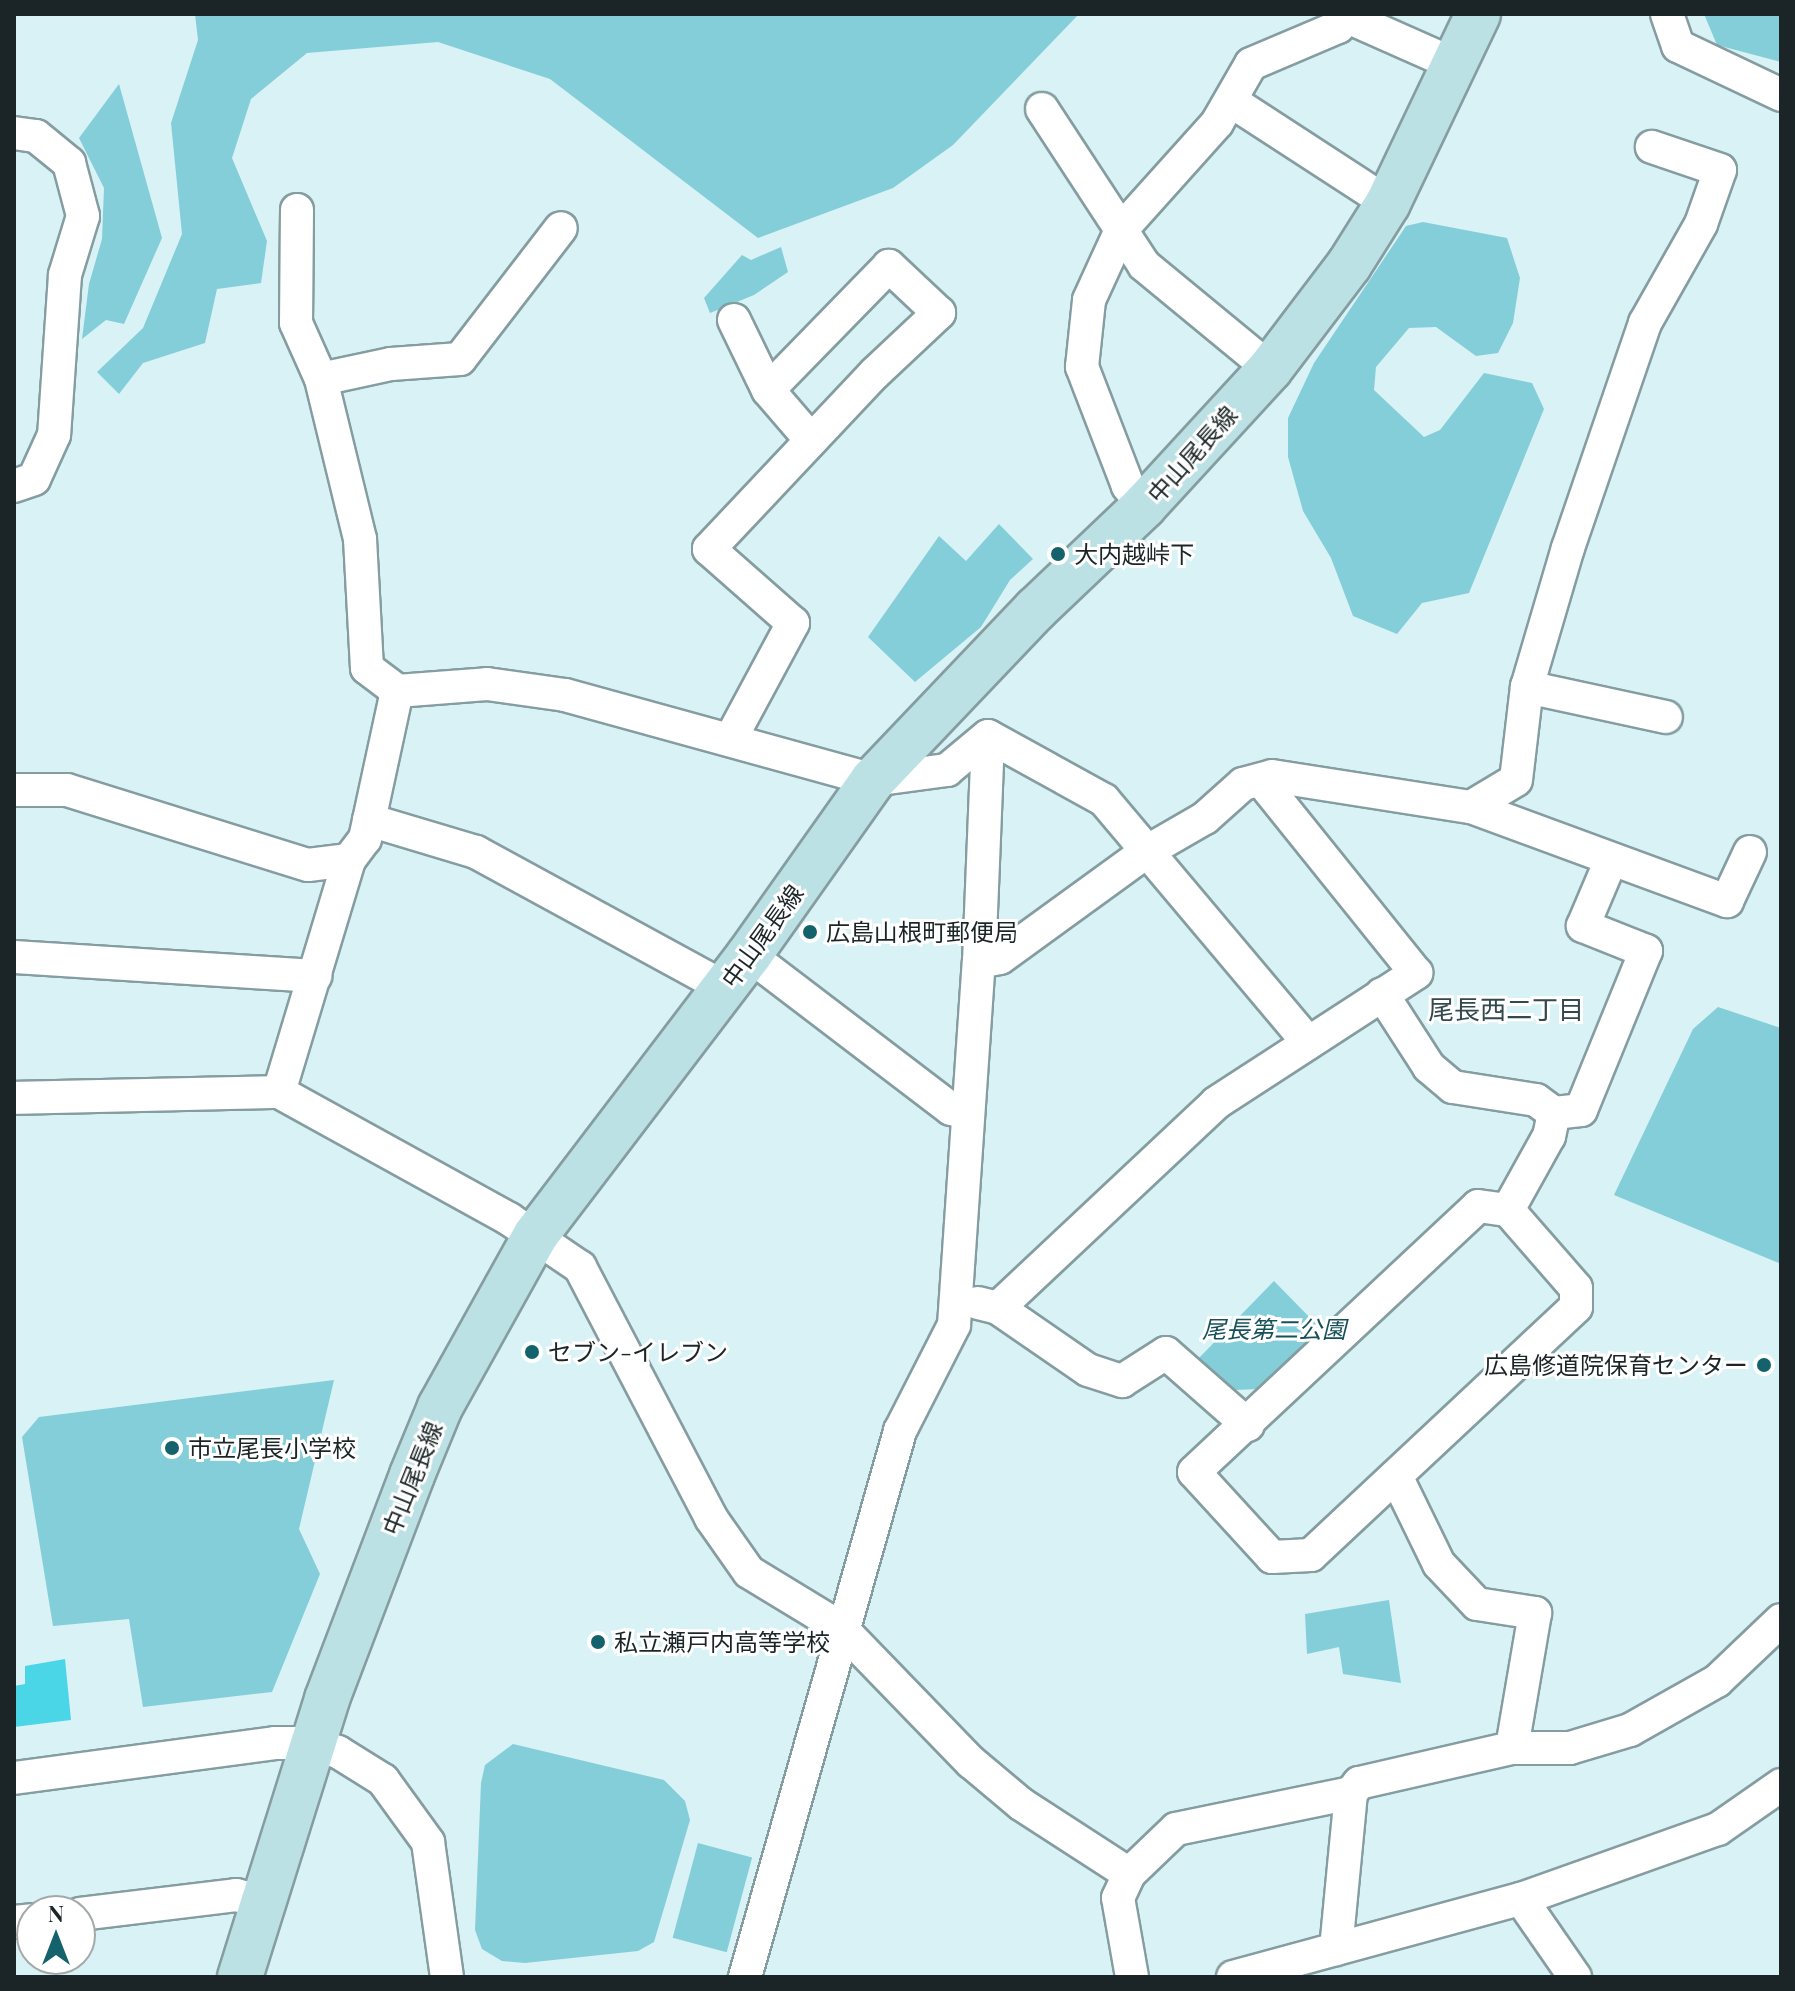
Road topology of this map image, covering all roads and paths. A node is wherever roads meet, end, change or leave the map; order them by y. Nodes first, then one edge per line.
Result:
1 (1340, 14) edge
2 (1478, 14) edge
3 (1667, 14) edge
4 (1456, 65) junction
5 (1781, 95) edge
6 (1231, 101) junction
7 (1042, 109) dead end
8 (14, 133) edge
9 (1652, 147) dead end
10 (1388, 203) junction
11 (297, 210) dead end
12 (561, 228) dead end
13 (1121, 230) junction
14 (734, 320) dead end
15 (1270, 369) junction
16 (321, 379) junction
17 (768, 390) junction
18 (811, 440) junction
19 (14, 486) edge
20 (1144, 506) junction
21 (1527, 687) junction
22 (397, 691) junction
23 (1666, 717) dead end
24 (988, 736) junction
25 (730, 740) junction
26 (873, 780) junction
27 (1261, 780) junction
28 (14, 790) edge
29 (1471, 807) junction
30 (369, 820) junction
31 (1146, 852) junction
32 (1750, 852) dead end
33 (349, 860) junction
34 (1611, 860) junction
35 (14, 957) edge
36 (979, 962) junction
37 (737, 972) junction
38 (315, 976) junction
39 (1382, 994) junction
40 (1308, 1042) junction
41 (279, 1092) junction
42 (14, 1098) edge
43 (968, 1113) junction
44 (1554, 1113) junction
45 (1508, 1210) junction
46 (535, 1236) junction
47 (956, 1298) junction
48 (998, 1308) junction
49 (1248, 1425) junction
50 (1396, 1476) junction
51 (1781, 1620) edge
52 (841, 1628) junction
53 (313, 1743) junction
54 (1512, 1748) junction
55 (14, 1778) edge
56 (1781, 1785) edge
57 (1351, 1793) junction
58 (1129, 1874) junction
59 (1521, 1899) junction
60 (264, 1902) junction
61 (96, 1912) edge
62 (1336, 1949) junction
63 (240, 1977) edge
64 (447, 1977) edge
65 (727, 1977) edge
66 (745, 1977) edge
67 (1132, 1977) edge
68 (1233, 1977) edge
69 (1575, 1977) edge

1 - 4 street
1 - 6 street
2 - 4 main road, 中山尾長線
3 - 5 street
4 - 10 main road, 中山尾長線
6 - 10 street
6 - 13 street
7 - 13 street
8 - 19 street
9 - 21 street
10 - 15 main road, 中山尾長線
11 - 16 street
12 - 16 street
13 - 15 street
13 - 20 street
14 - 17 street
15 - 20 main road, 中山尾長線
16 - 22 street
17 - 18 street
17 - 18 street
18 - 25 street
20 - 26 main road, 中山尾長線
21 - 23 street
21 - 29 street
22 - 25 street
22 - 30 street
24 - 26 street
24 - 31 street
24 - 36 street
25 - 26 street
26 - 37 main road, 中山尾長線
27 - 29 street
27 - 31 street
27 - 39 street
28 - 33 street
29 - 34 street
30 - 33 street
30 - 37 street
31 - 36 street
31 - 40 street
32 - 34 street
33 - 38 street
34 - 44 street
35 - 38 street
36 - 43 street
37 - 43 street
37 - 46 main road, 中山尾長線
38 - 41 street
39 - 40 street
39 - 44 street
40 - 48 street
41 - 42 street
41 - 46 street
43 - 47 street
44 - 45 street
45 - 49 street
45 - 50 street
46 - 52 street
46 - 53 main road, 中山尾長線
47 - 48 street
47 - 52 street
48 - 49 street
49 - 50 street
50 - 54 street
51 - 54 street
52 - 58 street
52 - 66 street
53 - 55 street
53 - 60 main road, 中山尾長線
53 - 64 street
54 - 57 street
56 - 59 street
57 - 58 street
57 - 62 street
58 - 67 street
59 - 62 street
59 - 69 street
60 - 61 street
60 - 63 main road, 中山尾長線
62 - 68 street
65 - 66 street

